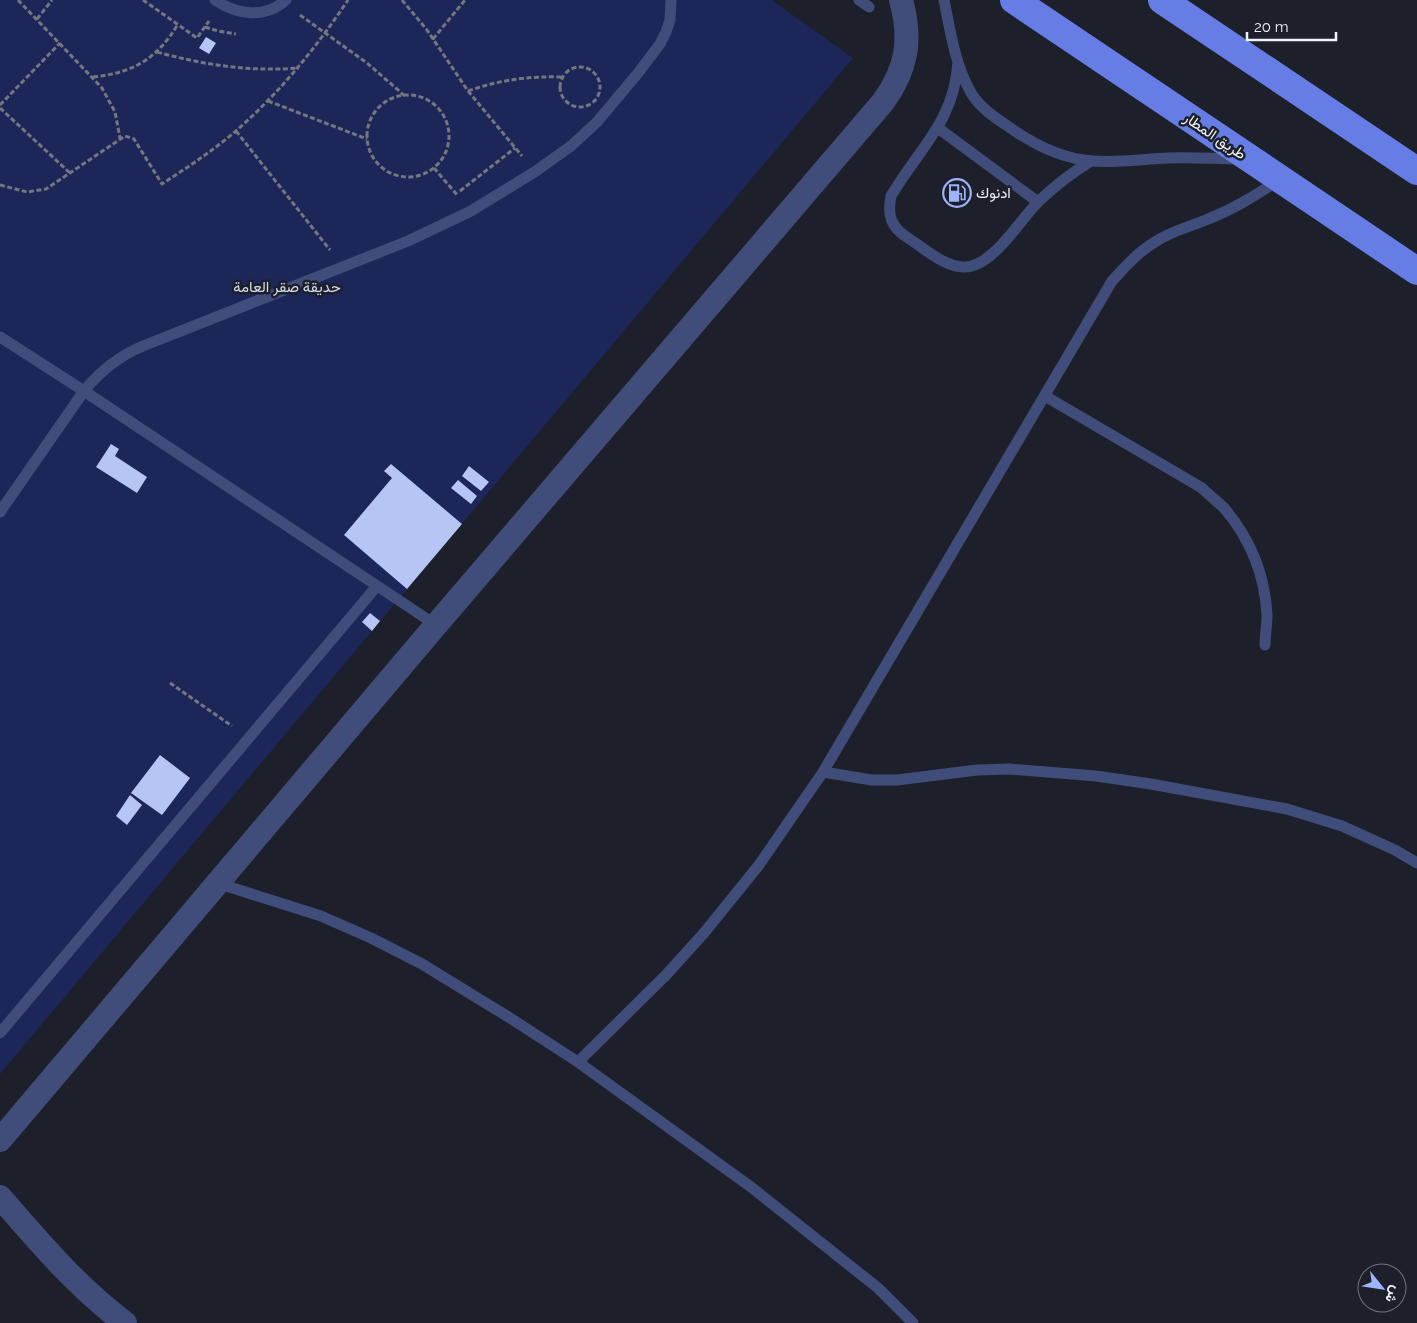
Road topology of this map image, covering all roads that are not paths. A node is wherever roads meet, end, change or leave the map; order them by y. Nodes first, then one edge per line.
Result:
1 (671, 0) edge
2 (859, 0) edge
3 (901, 0) edge
4 (944, 0) edge
5 (1014, 0) edge
6 (1162, 0) edge
7 (218, 2) edge
8 (284, 2) edge
9 (869, 7) dead end
10 (958, 62) junction
11 (938, 128) junction
12 (1248, 159) junction
13 (1091, 161) junction
14 (1417, 171) edge
15 (1279, 180) junction
16 (1038, 202) junction
17 (1417, 271) edge
18 (0, 337) edge
19 (84, 391) junction
20 (1045, 396) junction
21 (0, 512) edge
22 (377, 586) junction
23 (436, 625) junction
24 (1265, 645) dead end
25 (823, 772) junction
26 (1417, 863) edge
27 (217, 882) junction
28 (0, 1033) edge
29 (578, 1062) junction
30 (0, 1140) edge
31 (0, 1197) edge
32 (116, 1320) edge
33 (913, 1323) edge

1 - 19 lane
2 - 9 lane
3 - 23 street
4 - 10 lane
5 - 12 highway, طريق المطار
6 - 14 highway
7 - 8 lane
10 - 11 lane
10 - 13 lane
11 - 16 lane
11 - 16 lane
12 - 13 lane
12 - 15 highway, طريق المطار
13 - 16 lane
15 - 17 highway, طريق المطار
15 - 20 lane
18 - 19 lane
19 - 21 lane
19 - 22 lane
20 - 24 lane
20 - 25 lane
22 - 23 lane
22 - 28 lane
23 - 27 street
25 - 26 lane
25 - 29 lane
27 - 29 lane
27 - 30 street
29 - 33 lane
31 - 32 street

